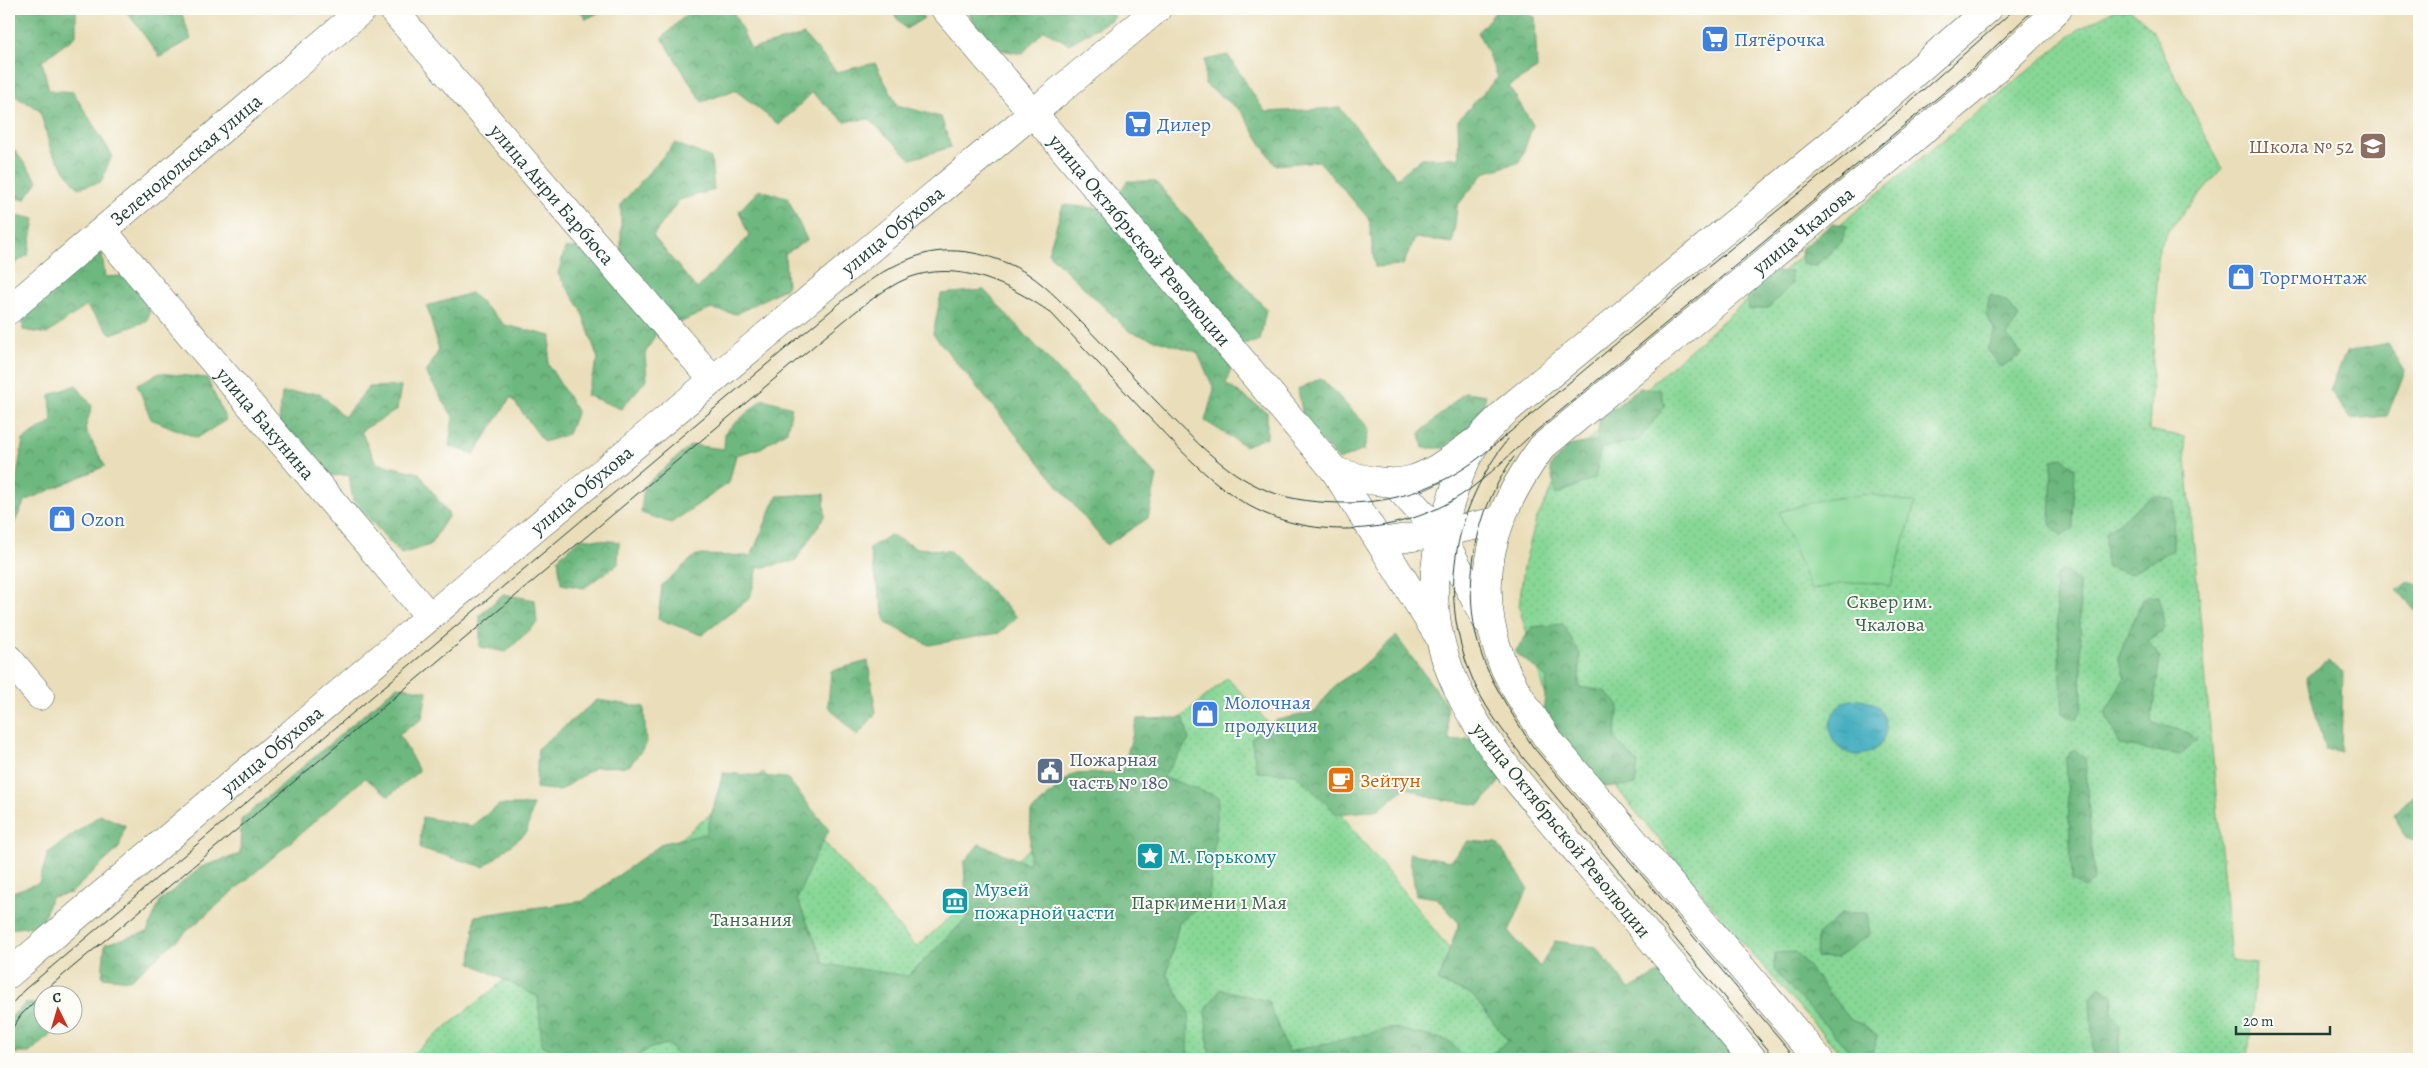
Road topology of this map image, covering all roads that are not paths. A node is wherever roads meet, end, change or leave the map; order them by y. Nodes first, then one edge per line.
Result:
1 (363, 9) edge
2 (392, 9) edge
3 (945, 9) edge
4 (1157, 9) edge
5 (1988, 9) edge
6 (2058, 9) edge
7 (1033, 113) junction
8 (103, 231) junction
9 (9, 310) edge
10 (713, 380) junction
11 (1479, 439) junction
12 (1335, 470) junction
13 (1394, 483) junction
14 (1498, 521) junction
15 (1440, 534) junction
16 (1380, 542) junction
17 (429, 616) junction
18 (1493, 632) junction
19 (1438, 635) junction
20 (9, 659) edge
21 (40, 696) dead end
22 (9, 974) edge
23 (1753, 1059) edge
24 (1819, 1059) edge

1 - 8 street, Зеленодольская улица
2 - 10 street, улица Анри Барбюса
3 - 7 street, улица Октябрьской Революции
4 - 7 street, улица Обухова
5 - 11 street, улица Октябрьской Революции
6 - 14 street, улица Чкалова
7 - 10 street, улица Обухова
7 - 12 street, улица Октябрьской Революции
8 - 9 street, Зеленодольская улица
8 - 17 street, улица Бакунина
10 - 17 street, улица Обухова
11 - 13 street
11 - 15 street, улица Октябрьской Революции
12 - 13 street
12 - 16 street, улица Октябрьской Революции
13 - 15 street
14 - 15 street
14 - 18 street
15 - 16 street
15 - 18 street
15 - 19 street, улица Октябрьской Революции
16 - 19 street, улица Октябрьской Революции
17 - 22 street, улица Обухова
18 - 24 street
19 - 23 street, улица Октябрьской Революции
20 - 21 street

